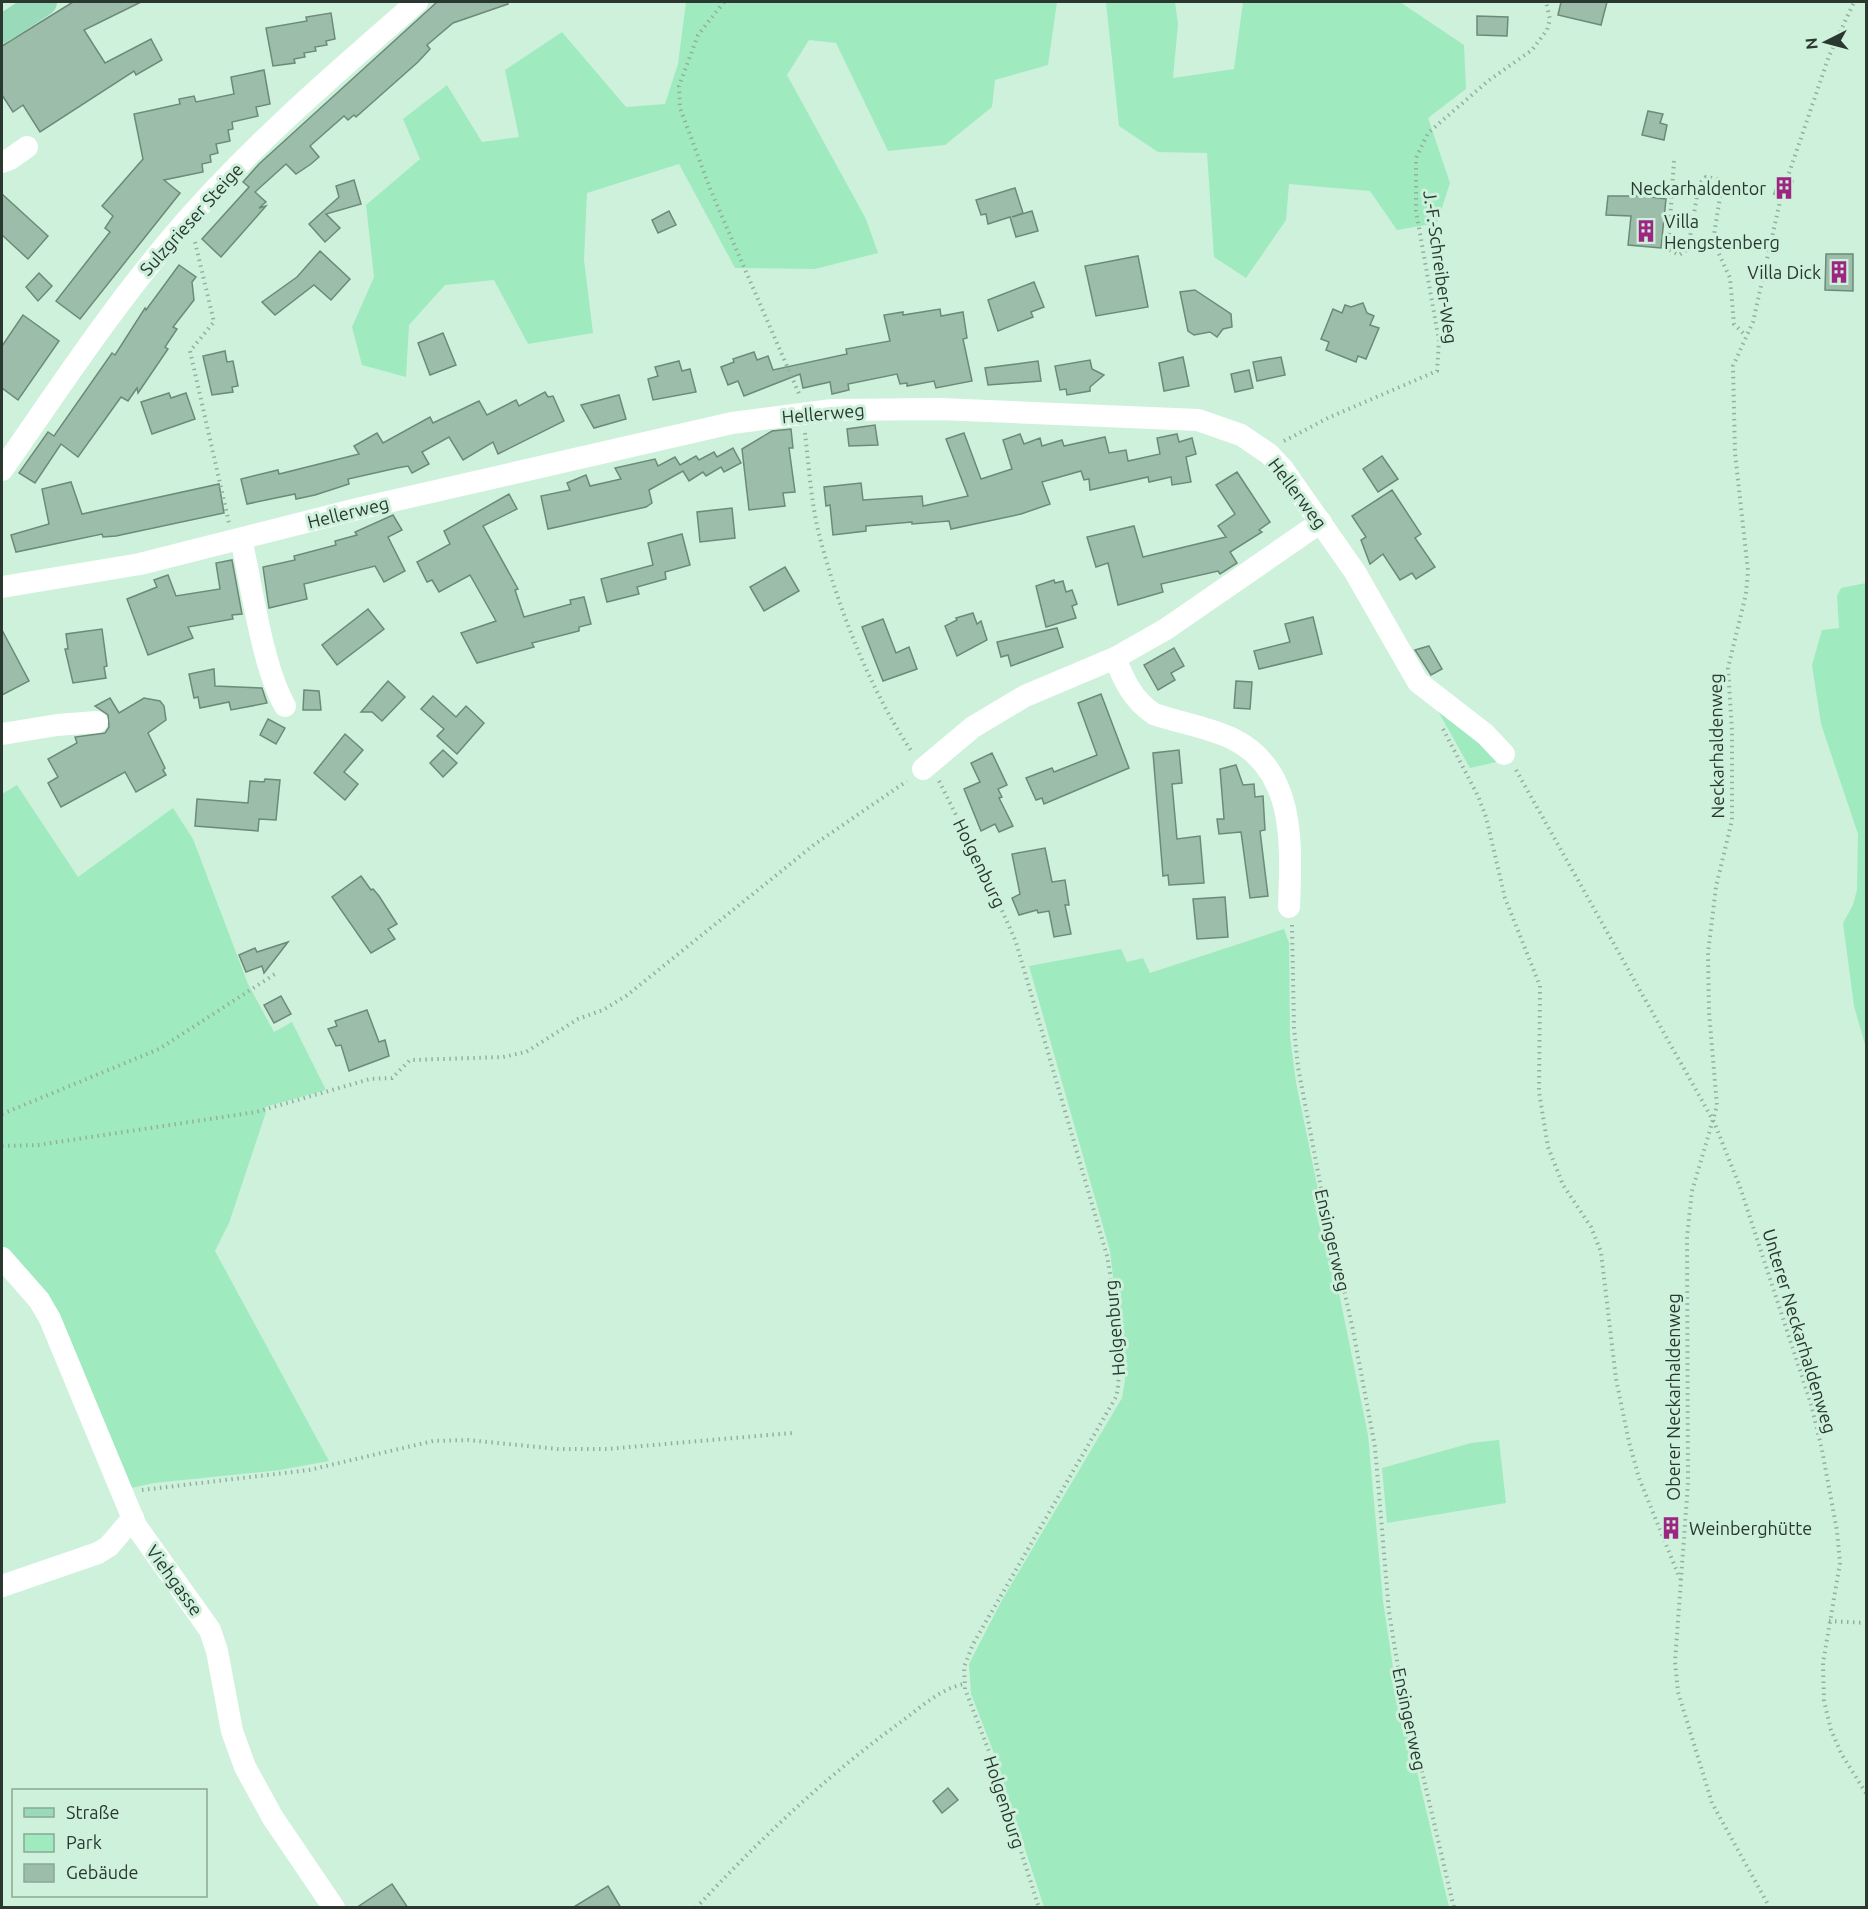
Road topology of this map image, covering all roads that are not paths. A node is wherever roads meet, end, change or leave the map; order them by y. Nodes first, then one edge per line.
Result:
1 (43, 2) edge
2 (417, 2) edge
3 (2, 28) edge
4 (27, 147) dead end
5 (2, 162) edge
6 (2, 470) edge
7 (1321, 522) junction
8 (237, 540) junction
9 (2, 587) edge
10 (1115, 658) junction
11 (285, 706) dead end
12 (97, 722) dead end
13 (2, 734) edge
14 (1504, 754) road end
15 (926, 767) road end
16 (1289, 908) road end
17 (2, 1258) edge
18 (132, 1518) junction
19 (2, 1586) edge
20 (334, 1908) edge

1 - 3 main road
2 - 6 street, Sulzgrieser Steige
4 - 5 street
7 - 8 street, Hellerweg
7 - 10 street
7 - 14 street, Hellerweg
8 - 9 street, Hellerweg
8 - 11 street
10 - 15 street
10 - 16 street
12 - 13 street
17 - 18 street, Viehgasse
18 - 19 street
18 - 20 street, Viehgasse

